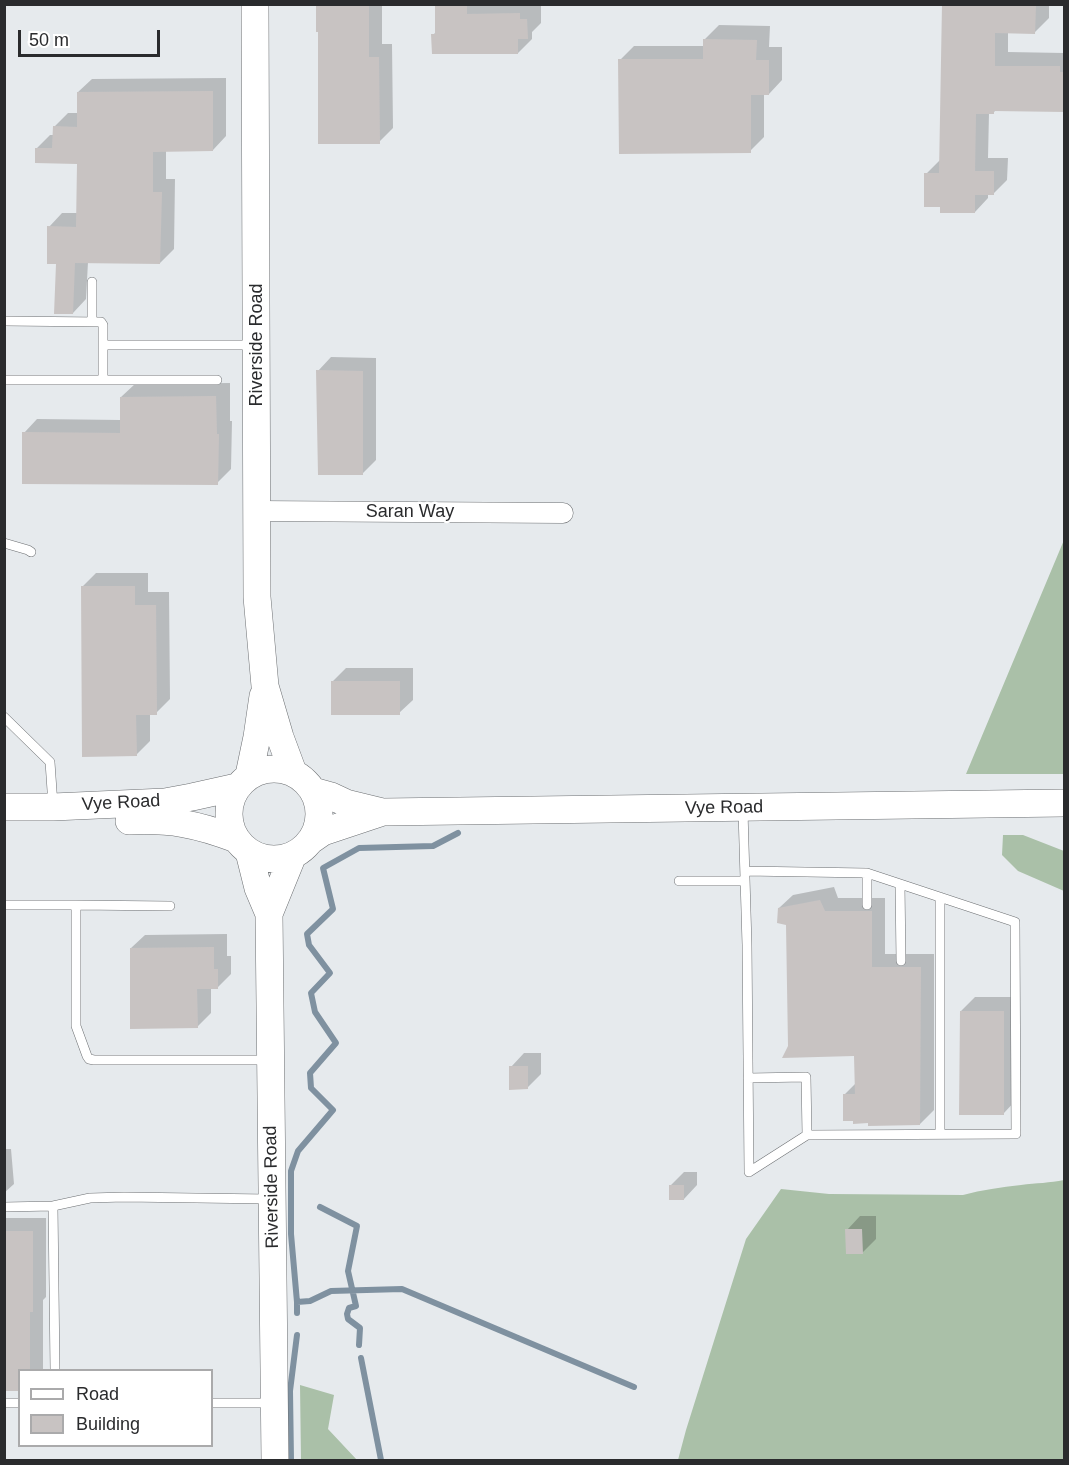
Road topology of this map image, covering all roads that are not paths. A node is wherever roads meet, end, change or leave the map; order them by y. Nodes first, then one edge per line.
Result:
1 (255, 4) edge
2 (92, 282) dead end
3 (4, 321) edge
4 (92, 322) junction
5 (104, 345) junction
6 (256, 345) junction
7 (4, 380) edge
8 (104, 380) junction
9 (217, 380) dead end
10 (257, 512) junction
11 (563, 513) dead end
12 (4, 543) edge
13 (31, 552) dead end
14 (265, 686) junction
15 (4, 717) edge
16 (293, 772) junction
17 (243, 781) junction
18 (314, 791) junction
19 (1065, 803) edge
20 (4, 807) edge
21 (53, 807) junction
22 (742, 808) junction
23 (383, 812) junction
24 (4, 823) edge
25 (242, 845) junction
26 (302, 848) junction
27 (867, 873) junction
28 (745, 876) junction
29 (679, 881) dead end
30 (900, 884) junction
31 (940, 897) junction
32 (4, 905) edge
33 (76, 905) junction
34 (867, 905) dead end
35 (170, 906) dead end
36 (269, 914) junction
37 (901, 961) dead end
38 (270, 1060) junction
39 (748, 1078) junction
40 (940, 1134) junction
41 (807, 1135) junction
42 (273, 1200) junction
43 (53, 1206) junction
44 (4, 1207) edge
45 (55, 1369) edge
46 (213, 1403) edge
47 (274, 1403) junction
48 (275, 1461) edge

1 - 6 street, Riverside Road
2 - 4 lane
3 - 4 lane
4 - 5 lane
5 - 6 lane
5 - 8 lane
6 - 10 street, Riverside Road
7 - 8 lane
8 - 9 lane
10 - 11 street, Saran Way
10 - 14 street, Riverside Road
12 - 13 lane
14 - 16 street, Riverside Road
14 - 17 street, Riverside Road
15 - 21 lane
16 - 17 street
16 - 18 street
17 - 21 street, Vye Road
17 - 25 street
18 - 23 street, Vye Road
18 - 26 street
19 - 22 street, Vye Road
20 - 21 street, Vye Road
22 - 23 street, Vye Road
22 - 28 lane
23 - 26 street, Vye Road
24 - 25 street, Vye Road
25 - 26 street
25 - 36 street, Riverside Road
26 - 36 street, Riverside Road
27 - 28 lane
27 - 30 lane
27 - 34 lane
28 - 29 lane
28 - 39 lane
30 - 31 lane
30 - 37 lane
31 - 40 lane
31 - 40 lane
32 - 33 lane
33 - 35 lane
33 - 38 lane
36 - 38 street, Riverside Road
38 - 42 street, Riverside Road
39 - 41 lane
39 - 41 lane
40 - 41 lane
42 - 43 lane
42 - 47 street, Riverside Road
43 - 44 lane
43 - 45 lane
46 - 47 lane
47 - 48 street, Riverside Road

